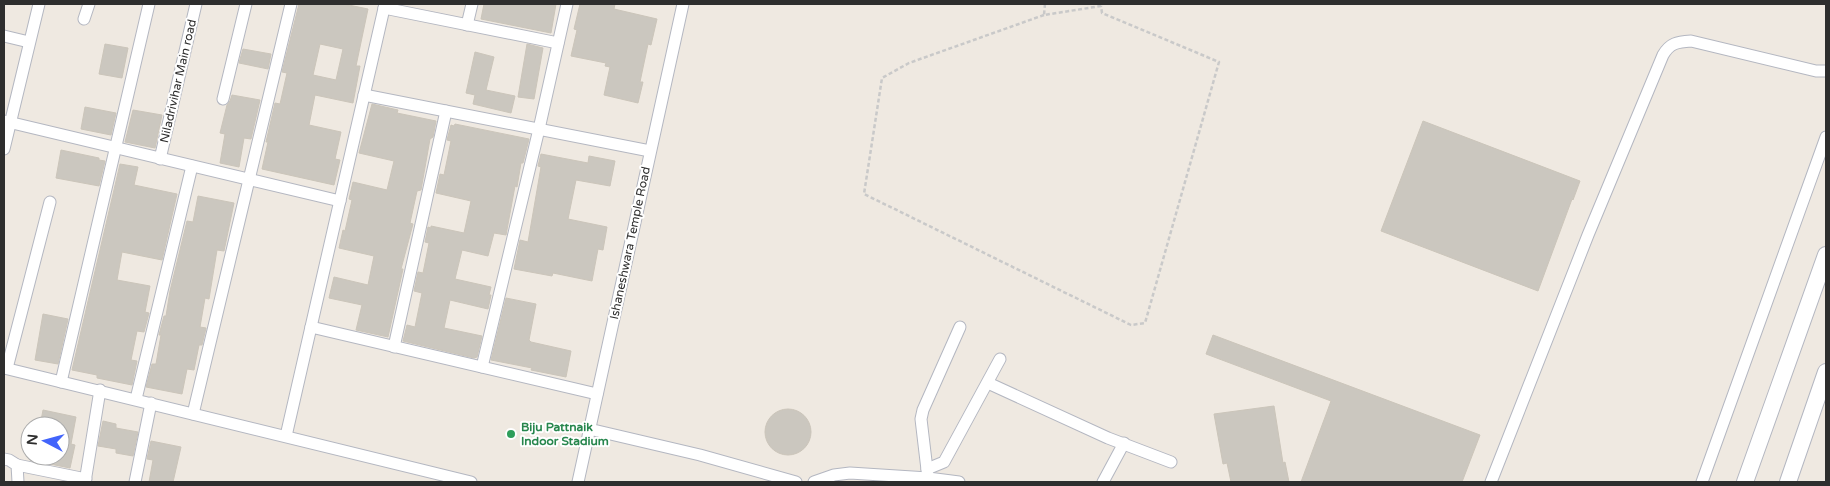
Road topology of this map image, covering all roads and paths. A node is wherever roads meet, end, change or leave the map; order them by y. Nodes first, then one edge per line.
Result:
1 (39, 4) edge
2 (88, 4) edge
3 (149, 4) edge
4 (196, 4) edge
5 (246, 4) edge
6 (291, 4) edge
7 (472, 4) edge
8 (567, 4) edge
9 (683, 4) edge
10 (1045, 4) edge
11 (1101, 5) edge
12 (384, 6) edge
13 (1044, 15) junction
14 (84, 19) dead end
15 (467, 24) junction
16 (4, 36) edge
17 (29, 42) junction
18 (558, 43) junction
19 (1826, 71) edge
20 (364, 95) junction
21 (223, 99) dead end
22 (446, 111) junction
23 (7, 121) edge
24 (539, 129) junction
25 (1826, 137) edge
26 (117, 148) junction
27 (4, 149) edge
28 (650, 151) junction
29 (160, 159) junction
30 (192, 166) junction
31 (249, 180) junction
32 (340, 201) junction
33 (50, 202) dead end
34 (1826, 256) edge
35 (311, 327) junction
36 (960, 327) dead end
37 (394, 347) junction
38 (1000, 360) dead end
39 (6, 368) edge
40 (482, 368) junction
41 (1826, 372) edge
42 (61, 382) junction
43 (988, 383) junction
44 (100, 390) junction
45 (597, 394) junction
46 (136, 399) junction
47 (151, 403) junction
48 (193, 414) junction
49 (589, 429) junction
50 (286, 436) junction
51 (1124, 444) junction
52 (4, 458) edge
53 (1171, 462) dead end
54 (17, 465) junction
55 (928, 474) junction
56 (86, 481) edge
57 (18, 482) edge
58 (135, 482) edge
59 (471, 482) edge
60 (578, 482) edge
61 (582, 482) edge
62 (796, 482) edge
63 (814, 482) edge
64 (959, 482) edge
65 (1103, 482) edge
66 (1491, 482) edge
67 (1702, 482) edge
68 (1745, 482) edge
69 (1788, 482) edge

1 - 17 street
2 - 14 street
3 - 26 street
4 - 29 street, Niladrivihar Main road
5 - 21 street
6 - 31 street
7 - 15 street
8 - 18 street
9 - 28 street, Ishaneshwara Temple Road
10 - 13 path
11 - 13 path
11 - 13 path
12 - 15 street
12 - 20 street
15 - 18 street
16 - 17 street
17 - 23 street
18 - 24 street
19 - 66 street
20 - 22 street
20 - 32 street
22 - 24 street
22 - 37 street
23 - 26 street
23 - 27 street
24 - 28 street
24 - 40 street
25 - 67 street
26 - 29 street
26 - 42 street
28 - 45 street, Ishaneshwara Temple Road
29 - 30 street
30 - 31 street
30 - 46 street
31 - 32 street
31 - 48 street
32 - 35 street
33 - 39 street
34 - 68 street
35 - 37 street
35 - 50 street
36 - 55 street
37 - 40 street
38 - 43 street
39 - 42 street
40 - 45 street
41 - 69 street
42 - 44 street
43 - 51 street
43 - 55 street
44 - 46 street
44 - 56 street
45 - 49 street, Ishaneshwara Temple Road
46 - 47 street
47 - 48 street
47 - 58 street
48 - 50 street
49 - 60 street, Ishaneshwara Temple Road
49 - 62 street
50 - 59 street
51 - 53 street
51 - 65 street
52 - 54 street
54 - 56 street
54 - 57 street
55 - 63 street
55 - 64 street
60 - 61 street

